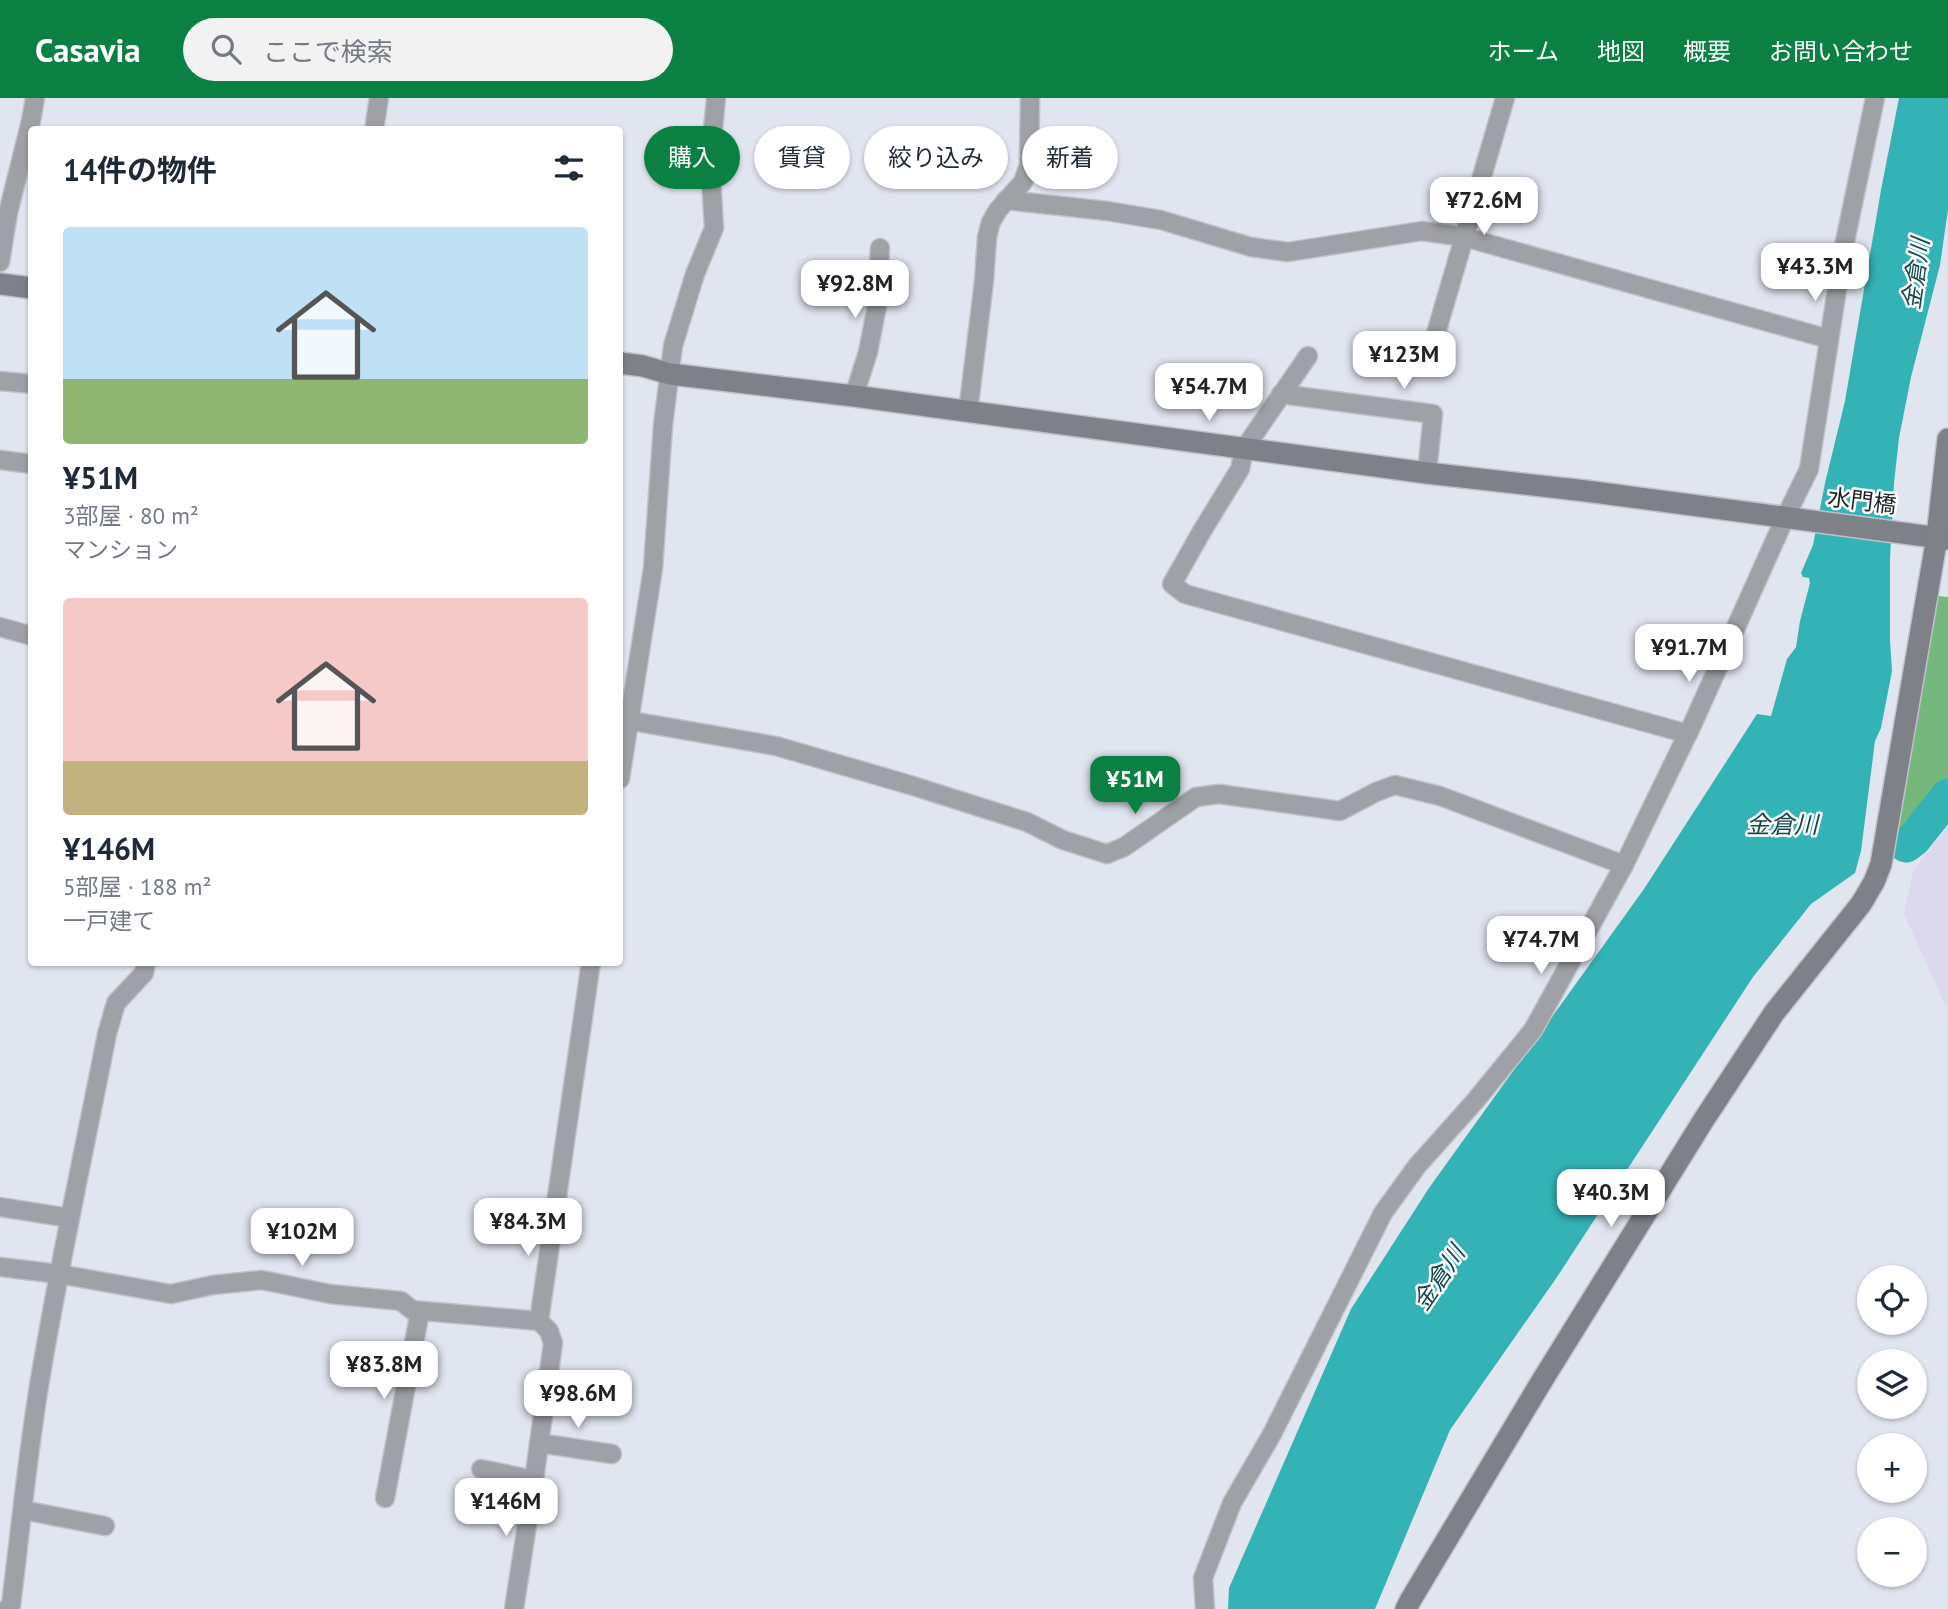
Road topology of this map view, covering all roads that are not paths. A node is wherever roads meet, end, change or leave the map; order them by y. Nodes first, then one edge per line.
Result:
1 (35, 98) edge
2 (379, 98) edge
3 (716, 98) edge
4 (1031, 98) edge
5 (1505, 98) edge
6 (1875, 98) edge
7 (31, 126) edge
8 (375, 126) edge
9 (28, 136) edge
10 (1006, 200) junction
11 (1464, 237) junction
12 (880, 248) dead end
13 (0, 262) edge
14 (0, 284) edge
15 (28, 288) edge
16 (1829, 340) junction
17 (1308, 356) dead end
18 (623, 363) edge
19 (1427, 364) dead end
20 (670, 373) junction
21 (0, 381) edge
22 (28, 384) edge
23 (1281, 394) junction
24 (854, 396) junction
25 (968, 412) junction
26 (1948, 439) edge
27 (1244, 449) junction
28 (0, 460) edge
29 (28, 464) edge
30 (1427, 473) junction
31 (1789, 518) junction
32 (1936, 537) edge
33 (0, 627) edge
34 (28, 635) edge
35 (624, 720) edge
36 (1688, 734) junction
37 (1624, 865) junction
38 (145, 966) edge
39 (591, 966) edge
40 (0, 1207) edge
41 (70, 1218) junction
42 (0, 1267) edge
43 (59, 1274) junction
44 (421, 1311) junction
45 (539, 1321) junction
46 (539, 1443) junction
47 (612, 1454) dead end
48 (481, 1469) dead end
49 (534, 1480) junction
50 (384, 1498) dead end
51 (23, 1510) junction
52 (105, 1526) dead end
53 (16, 1608) edge
54 (514, 1609) edge
55 (1205, 1609) edge
56 (1406, 1609) edge

1 - 7 street
2 - 8 street
3 - 20 street
4 - 10 street
5 - 11 street
6 - 16 street
9 - 13 street
10 - 11 street
10 - 25 street
11 - 16 street
11 - 19 street
12 - 24 street
14 - 15 street
16 - 31 street
17 - 23 street
18 - 20 street, 水門橋
20 - 24 street, 水門橋
20 - 35 street
21 - 22 street
23 - 27 street
23 - 30 street
24 - 25 street, 水門橋
25 - 27 street, 水門橋
26 - 32 street
27 - 30 street, 水門橋
27 - 36 street
28 - 29 street
30 - 31 street, 水門橋
31 - 32 street, 水門橋
31 - 36 street
32 - 56 street
33 - 34 street
35 - 37 street
36 - 37 street
37 - 55 street
38 - 41 street
39 - 45 street
40 - 41 street
41 - 43 street
42 - 43 street
43 - 44 street
43 - 51 street
44 - 45 street
44 - 50 street
45 - 46 street
46 - 47 street
46 - 49 street
48 - 49 street
49 - 54 street
51 - 52 street
51 - 53 street

